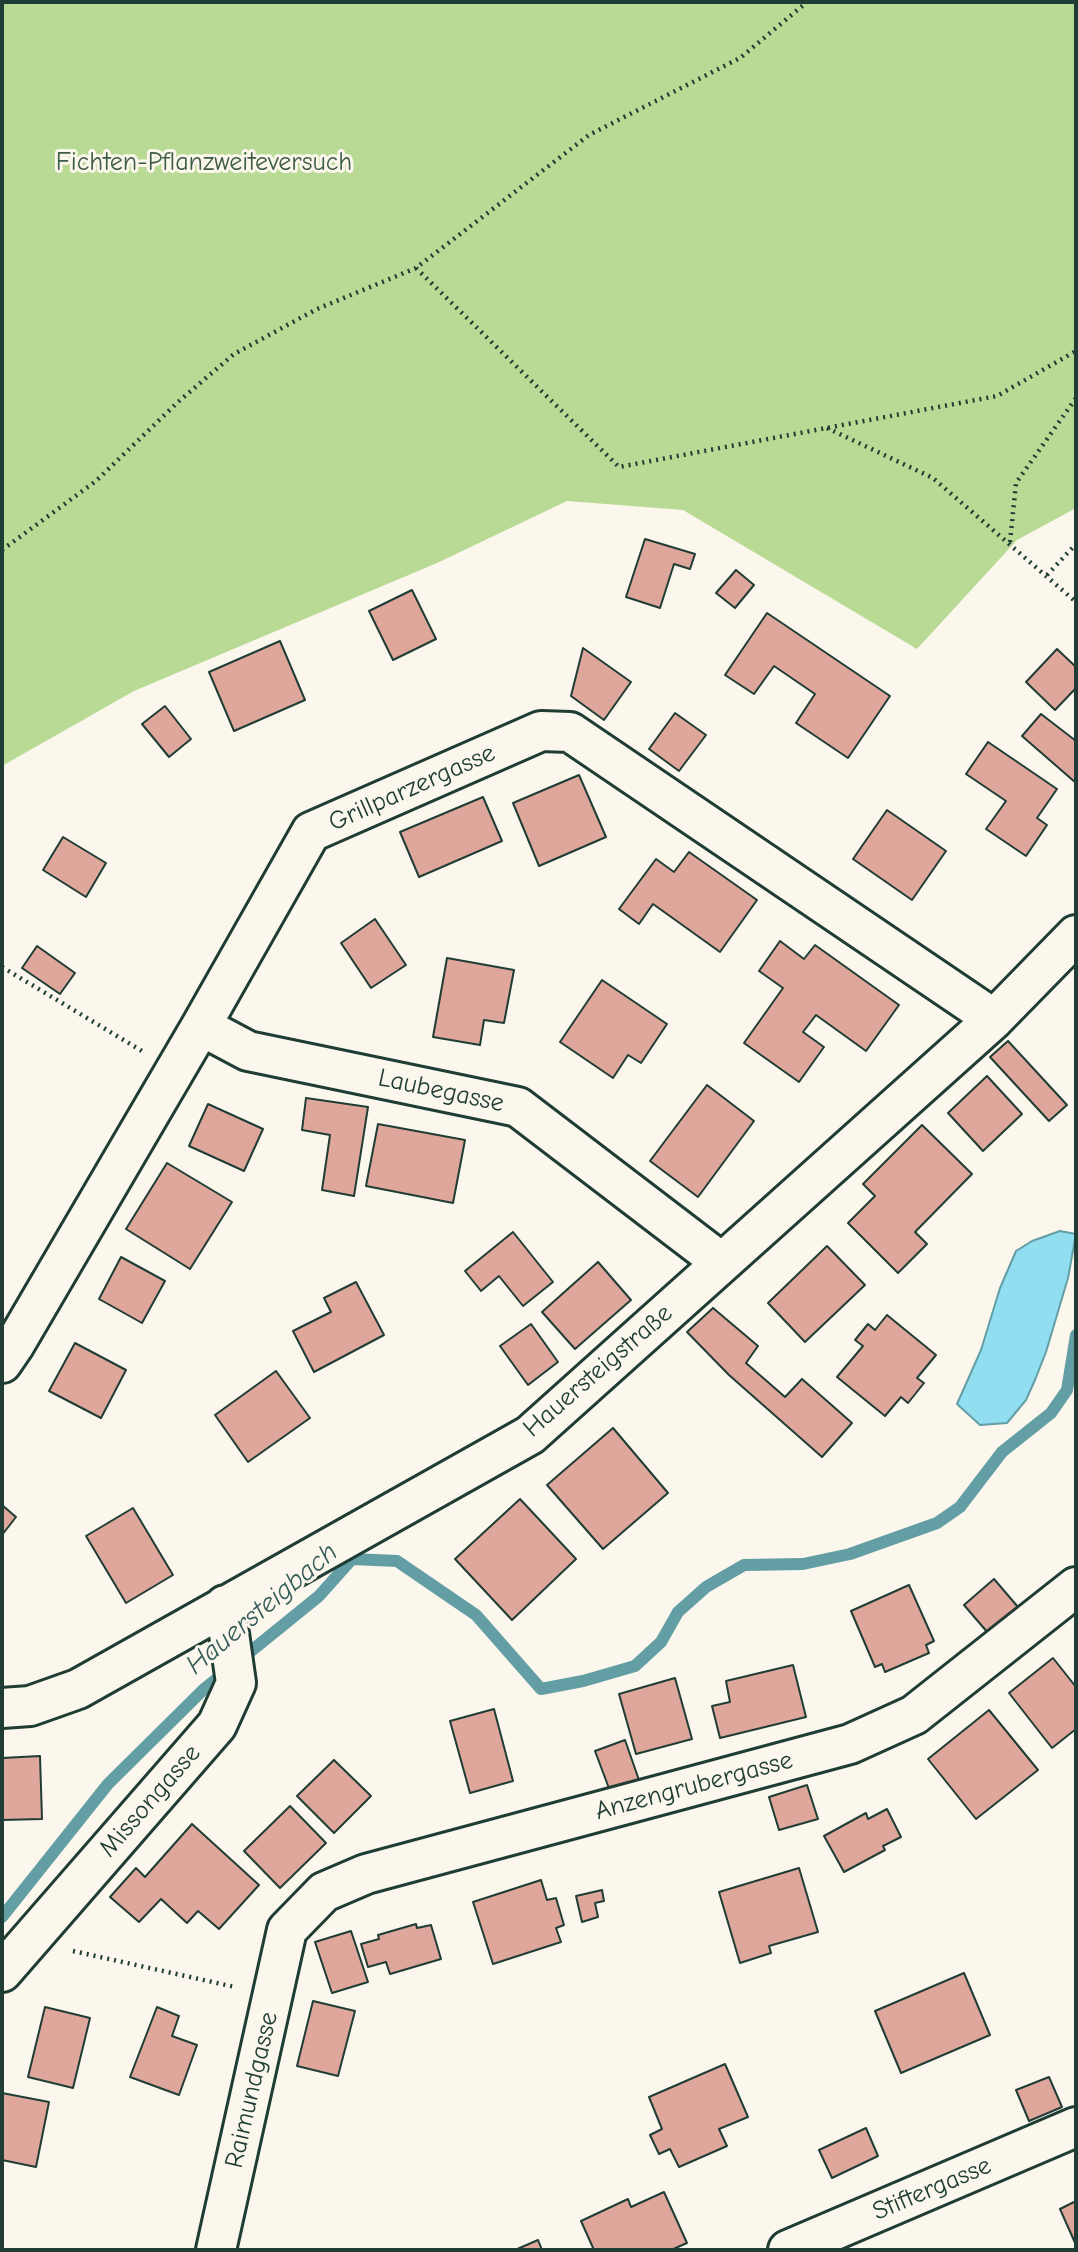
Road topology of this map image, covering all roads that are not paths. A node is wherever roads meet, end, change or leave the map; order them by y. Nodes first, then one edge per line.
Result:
1 (1076, 934) edge
2 (995, 1019) junction
3 (201, 1026) junction
4 (721, 1262) junction
5 (2, 1363) edge
6 (1076, 1587) edge
7 (227, 1616) junction
8 (2, 1708) edge
9 (287, 1930) joint
10 (2, 1972) edge
11 (1076, 2127) edge
12 (216, 2250) edge
13 (788, 2250) edge

1 - 2 street, Hauersteigstraße
2 - 3 street, Grillparzergasse
2 - 4 street, Hauersteigstraße
3 - 4 street, Laubegasse
3 - 5 street, Grillparzergasse
4 - 7 street, Hauersteigstraße
6 - 9 street, Anzengrubergasse
7 - 8 street, Hauersteigstraße
7 - 10 street, Missongasse
9 - 12 street, Raimundgasse
11 - 13 street, Stiftergasse

